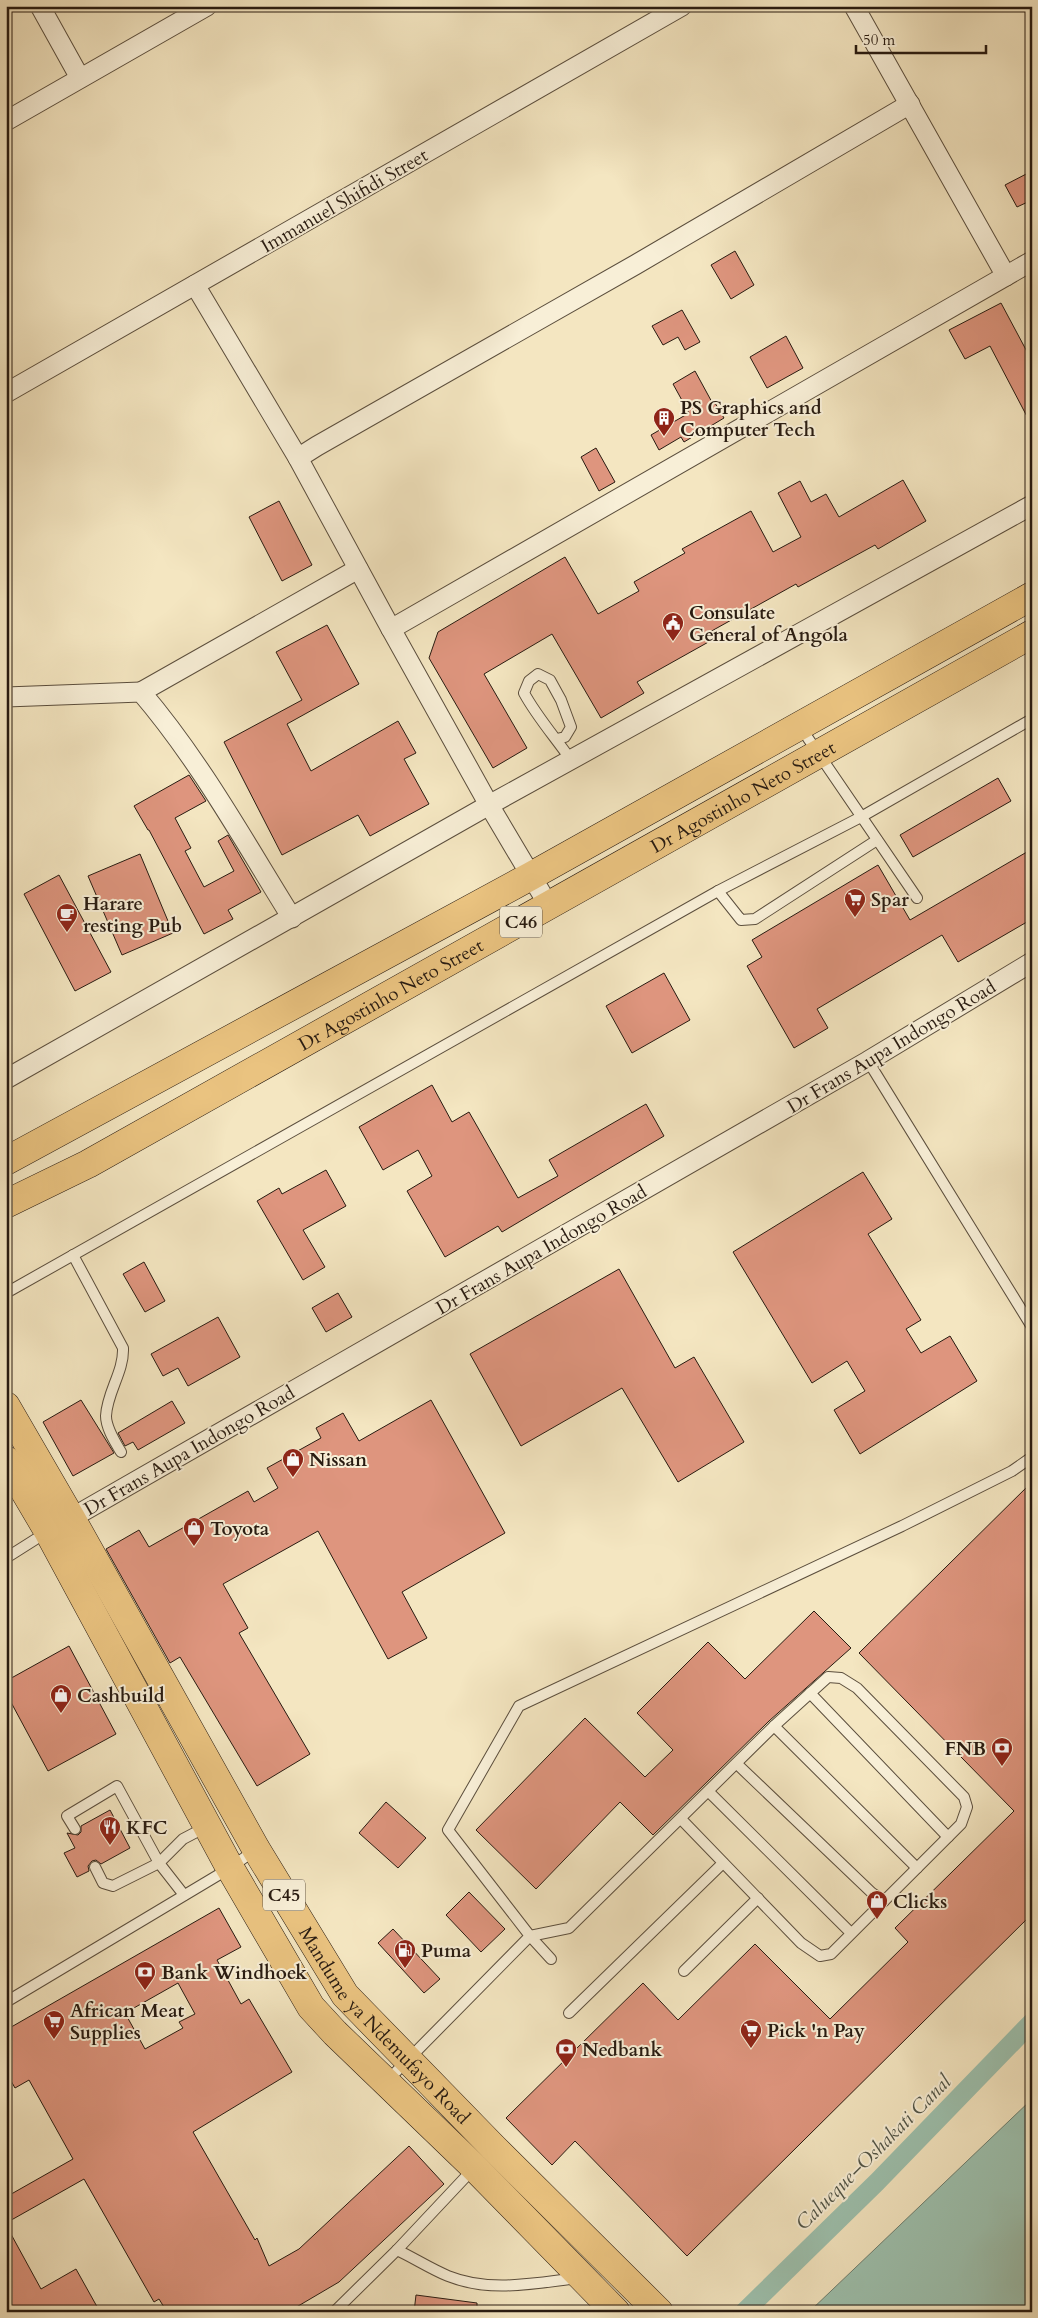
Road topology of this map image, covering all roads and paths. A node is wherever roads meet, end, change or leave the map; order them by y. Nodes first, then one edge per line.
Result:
1 (40, 6) edge
2 (207, 6) edge
3 (682, 6) edge
4 (854, 6) edge
5 (80, 78) junction
6 (910, 104) junction
7 (6, 121) edge
8 (1032, 261) edge
9 (1006, 276) junction
10 (195, 285) junction
11 (6, 393) edge
12 (298, 458) junction
13 (1032, 505) edge
14 (358, 569) junction
15 (1032, 596) edge
16 (391, 629) junction
17 (1032, 634) edge
18 (141, 692) junction
19 (6, 697) edge
20 (1032, 719) edge
21 (799, 726) junction
22 (557, 739) junction
23 (820, 754) junction
24 (571, 760) junction
25 (489, 806) junction
26 (861, 817) junction
27 (877, 840) junction
28 (531, 876) junction
29 (718, 891) junction
30 (917, 898) dead end
31 (549, 906) junction
32 (292, 918) junction
33 (1032, 962) edge
34 (868, 1061) junction
35 (6, 1079) edge
36 (6, 1161) edge
37 (6, 1204) edge
38 (73, 1255) junction
39 (6, 1293) edge
40 (1032, 1327) edge
41 (6, 1406) edge
42 (121, 1452) dead end
43 (1032, 1457) edge
44 (6, 1460) edge
45 (71, 1518) junction
46 (48, 1532) junction
47 (6, 1558) edge
48 (810, 1693) junction
49 (774, 1726) junction
50 (737, 1764) junction
51 (709, 1792) junction
52 (680, 1819) junction
53 (207, 1827) junction
54 (75, 1829) dead end
55 (948, 1837) junction
56 (256, 1849) junction
57 (158, 1862) junction
58 (723, 1863) junction
59 (95, 1868) dead end
60 (230, 1868) junction
61 (917, 1868) junction
62 (184, 1895) junction
63 (758, 1898) junction
64 (884, 1901) junction
65 (851, 1933) junction
66 (530, 1936) junction
67 (551, 1959) dead end
68 (684, 1971) dead end
69 (6, 2002) edge
70 (569, 2013) dead end
71 (407, 2059) junction
72 (386, 2082) junction
73 (484, 2157) junction
74 (397, 2250) junction
75 (581, 2278) junction
76 (334, 2312) edge
77 (616, 2312) edge
78 (659, 2312) edge

1 - 5 street
2 - 5 street
3 - 10 street, Immanuel Shifidi Street
4 - 6 street
5 - 7 street
6 - 9 street
6 - 12 street
8 - 9 street
9 - 16 street
10 - 11 street, Immanuel Shifidi Street
10 - 12 street
12 - 14 street
13 - 24 street
14 - 16 street
14 - 18 street
15 - 21 main road, Dr Agostinho Neto Street / C46
16 - 25 street
17 - 23 main road, Dr Agostinho Neto Street / C46
18 - 19 street
18 - 32 street
20 - 26 lane
21 - 23 lane
21 - 28 main road, Dr Agostinho Neto Street / C46
22 - 22 lane
22 - 24 lane
23 - 26 lane
23 - 31 main road, Dr Agostinho Neto Street / C46
24 - 25 street
25 - 28 street
25 - 32 street
26 - 27 lane
26 - 29 lane
27 - 29 lane
27 - 30 lane
28 - 31 street
28 - 36 main road, Dr Agostinho Neto Street / C46
29 - 38 lane
31 - 37 main road, Dr Agostinho Neto Street / C46
32 - 35 street
33 - 34 street, Dr Frans Aupa Indongo Road
34 - 40 lane
34 - 45 street, Dr Frans Aupa Indongo Road
38 - 39 lane
38 - 42 lane
41 - 45 main road, Mandume ya Ndemufayo Road / C45
43 - 66 lane
44 - 46 main road, Mandume ya Ndemufayo Road / C45
45 - 46 street, Dr Frans Aupa Indongo Road
45 - 56 main road, Mandume ya Ndemufayo Road / C45
46 - 47 lane
46 - 53 main road, Mandume ya Ndemufayo Road / C45
48 - 49 lane
48 - 55 lane
48 - 55 lane
49 - 50 lane
49 - 61 lane
50 - 51 lane
50 - 64 lane
51 - 52 lane
51 - 65 lane
52 - 58 lane
52 - 66 lane
53 - 57 lane
53 - 60 main road, Mandume ya Ndemufayo Road / C45
54 - 57 lane
55 - 61 lane
56 - 60 lane
56 - 71 main road, Mandume ya Ndemufayo Road / C45
57 - 59 lane
57 - 62 lane
58 - 63 lane
58 - 70 lane
60 - 62 lane
60 - 72 main road, Mandume ya Ndemufayo Road / C45
61 - 64 lane
62 - 69 lane
63 - 65 lane
63 - 68 lane
64 - 65 lane
66 - 67 lane
66 - 71 lane
71 - 72 lane
71 - 73 main road, Mandume ya Ndemufayo Road / C45
72 - 73 main road, Mandume ya Ndemufayo Road / C45
73 - 74 lane
73 - 75 main road, Mandume ya Ndemufayo Road / C45
73 - 78 main road, Mandume ya Ndemufayo Road / C45
74 - 75 lane
74 - 76 lane
75 - 77 main road, Mandume ya Ndemufayo Road / C45

